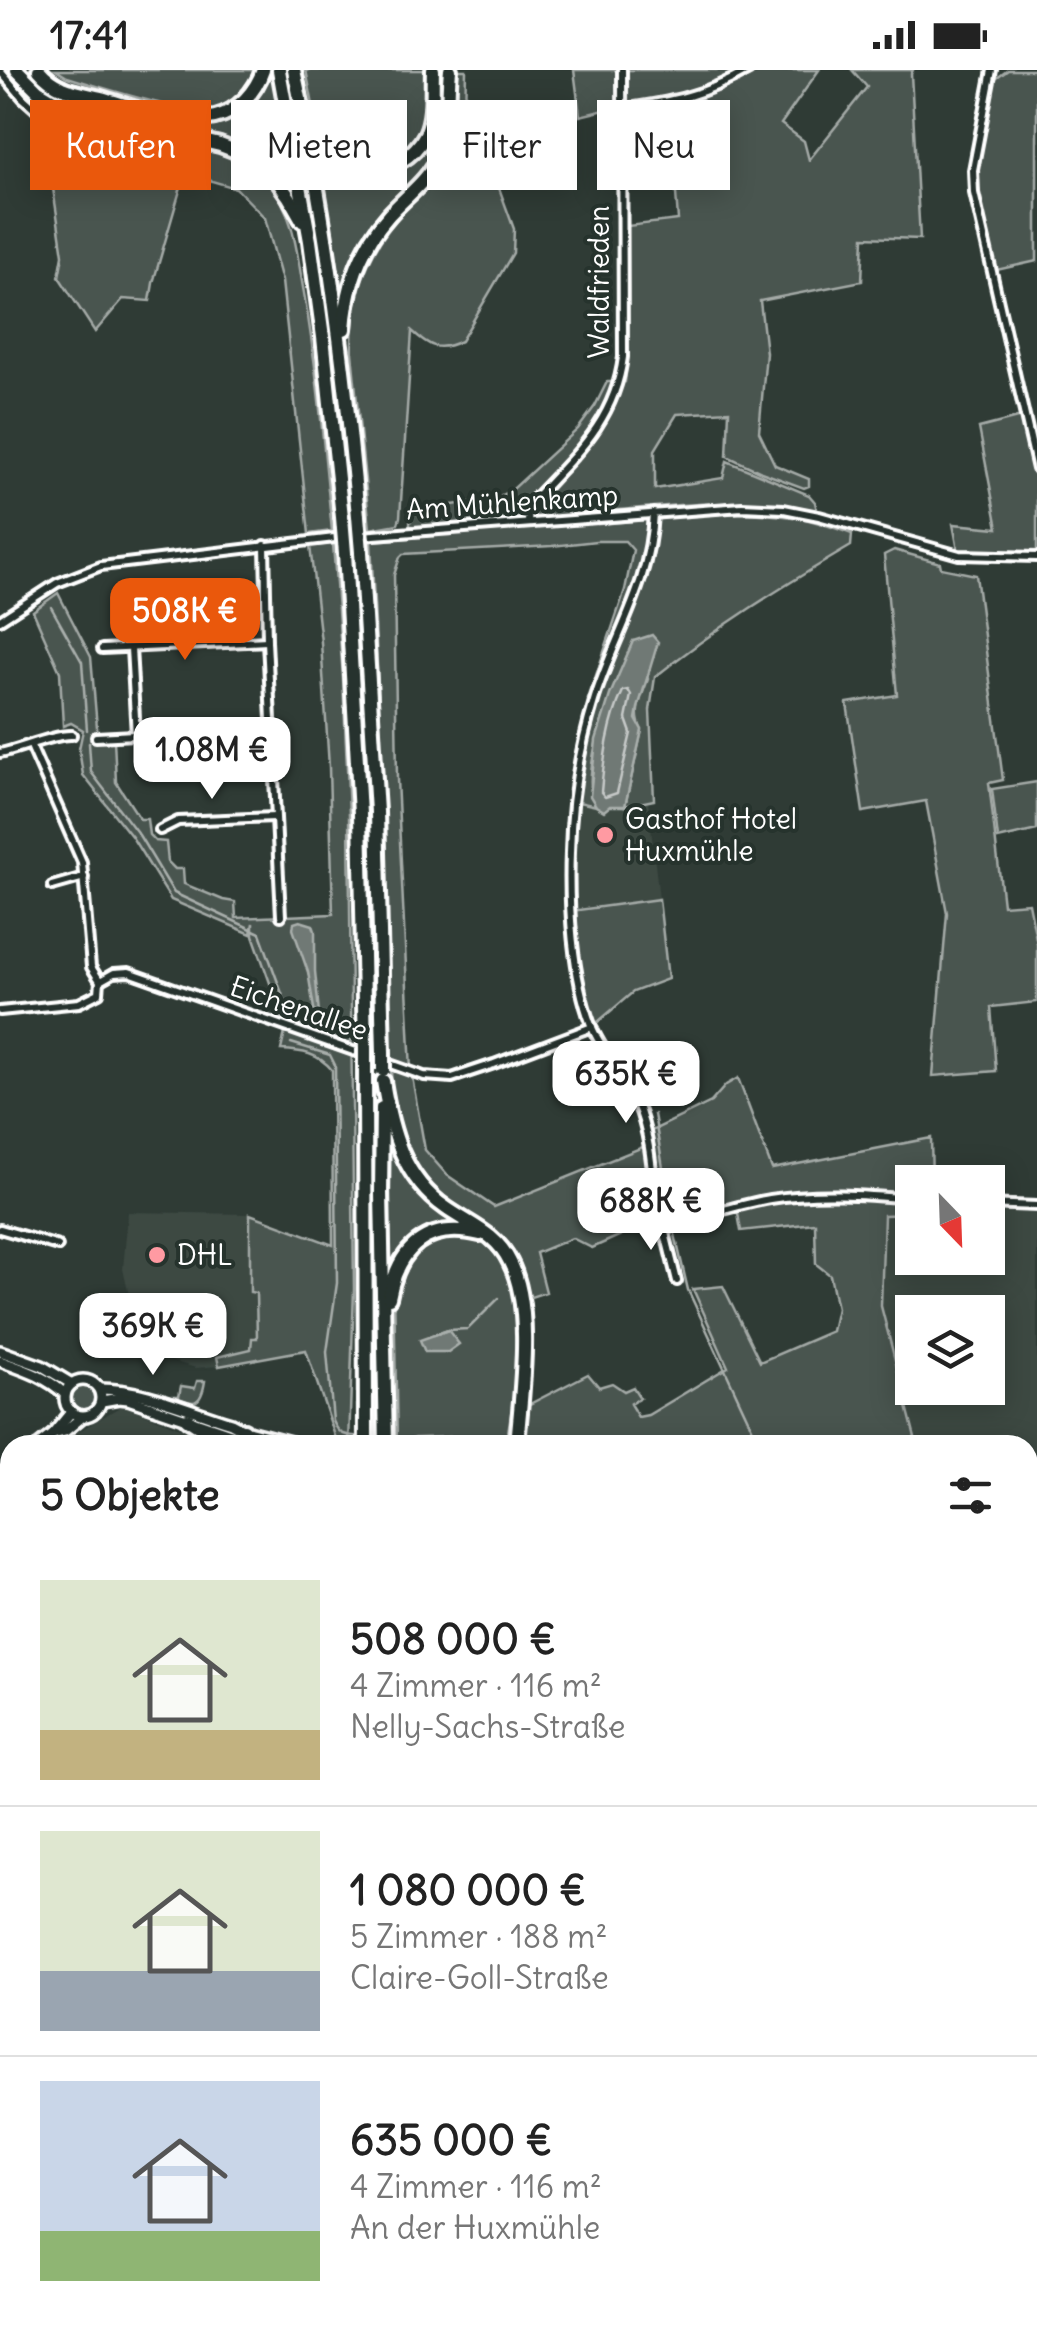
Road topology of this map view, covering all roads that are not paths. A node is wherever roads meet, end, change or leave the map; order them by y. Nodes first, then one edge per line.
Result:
1 (17, 70) edge
2 (38, 70) edge
3 (263, 70) edge
4 (280, 70) edge
5 (294, 70) edge
6 (432, 70) edge
7 (450, 70) edge
8 (622, 70) edge
9 (749, 70) edge
10 (992, 70) edge
11 (0, 71) edge
12 (300, 100) edge
13 (622, 100) edge
14 (679, 100) edge
15 (30, 105) edge
16 (407, 155) edge
17 (315, 190) edge
18 (622, 190) edge
19 (310, 240) junction
20 (342, 356) junction
21 (1037, 469) edge
22 (652, 514) junction
23 (528, 523) junction
24 (265, 545) junction
25 (1037, 557) edge
26 (0, 620) edge
27 (267, 641) junction
28 (131, 648) junction
29 (102, 650) dead end
30 (271, 728) junction
31 (72, 735) dead end
32 (136, 735) junction
33 (96, 737) dead end
34 (32, 746) junction
35 (0, 754) edge
36 (275, 816) junction
37 (160, 830) dead end
38 (84, 877) junction
39 (52, 886) dead end
40 (280, 916) dead end
41 (100, 981) junction
42 (0, 1010) edge
43 (592, 1027) junction
44 (383, 1076) junction
45 (895, 1198) edge
46 (1005, 1205) edge
47 (1037, 1206) edge
48 (661, 1217) junction
49 (0, 1228) edge
50 (491, 1236) junction
51 (58, 1246) dead end
52 (677, 1281) dead end
53 (384, 1330) junction
54 (0, 1351) edge
55 (0, 1361) edge
56 (72, 1384) junction
57 (100, 1390) junction
58 (65, 1394) junction
59 (102, 1401) junction
60 (71, 1412) junction
61 (82, 1416) junction
62 (187, 1419) junction
63 (53, 1434) joint
64 (209, 1435) edge
65 (233, 1435) edge
66 (240, 1435) edge
67 (366, 1435) edge
68 (386, 1435) edge
69 (519, 1435) edge

1 - 19 highway
2 - 3 highway
4 - 19 highway
5 - 12 highway
6 - 16 highway
7 - 20 highway
8 - 13 street, Waldfrieden
9 - 14 street
10 - 21 street
11 - 15 street
17 - 20 highway
18 - 23 street, Waldfrieden
19 - 67 highway, bridge
20 - 44 highway, bridge
22 - 23 street, Am Mühlenkamp
22 - 25 street, Am Mühlenkamp
22 - 43 street
23 - 24 street, Am Mühlenkamp
24 - 26 street, Am Mühlenkamp
24 - 27 street
27 - 28 street
27 - 30 street
28 - 29 street
28 - 32 street
30 - 32 street
30 - 36 street
31 - 34 street
32 - 33 street
34 - 35 street
34 - 38 street
36 - 37 street
36 - 40 street
38 - 39 street
38 - 41 street
41 - 42 street, Eichenallee
41 - 43 street, Eichenallee
43 - 48 street
44 - 50 highway
44 - 53 highway
45 - 48 street
46 - 47 street
48 - 52 street
49 - 51 street
50 - 53 highway
50 - 69 highway
53 - 68 highway
54 - 56 main road
55 - 58 main road
56 - 57 main road
56 - 58 main road
57 - 59 main road
57 - 66 main road
58 - 60 main road
59 - 61 main road
59 - 62 main road
60 - 61 main road
60 - 63 main road
61 - 63 main road
62 - 64 highway
62 - 65 main road

